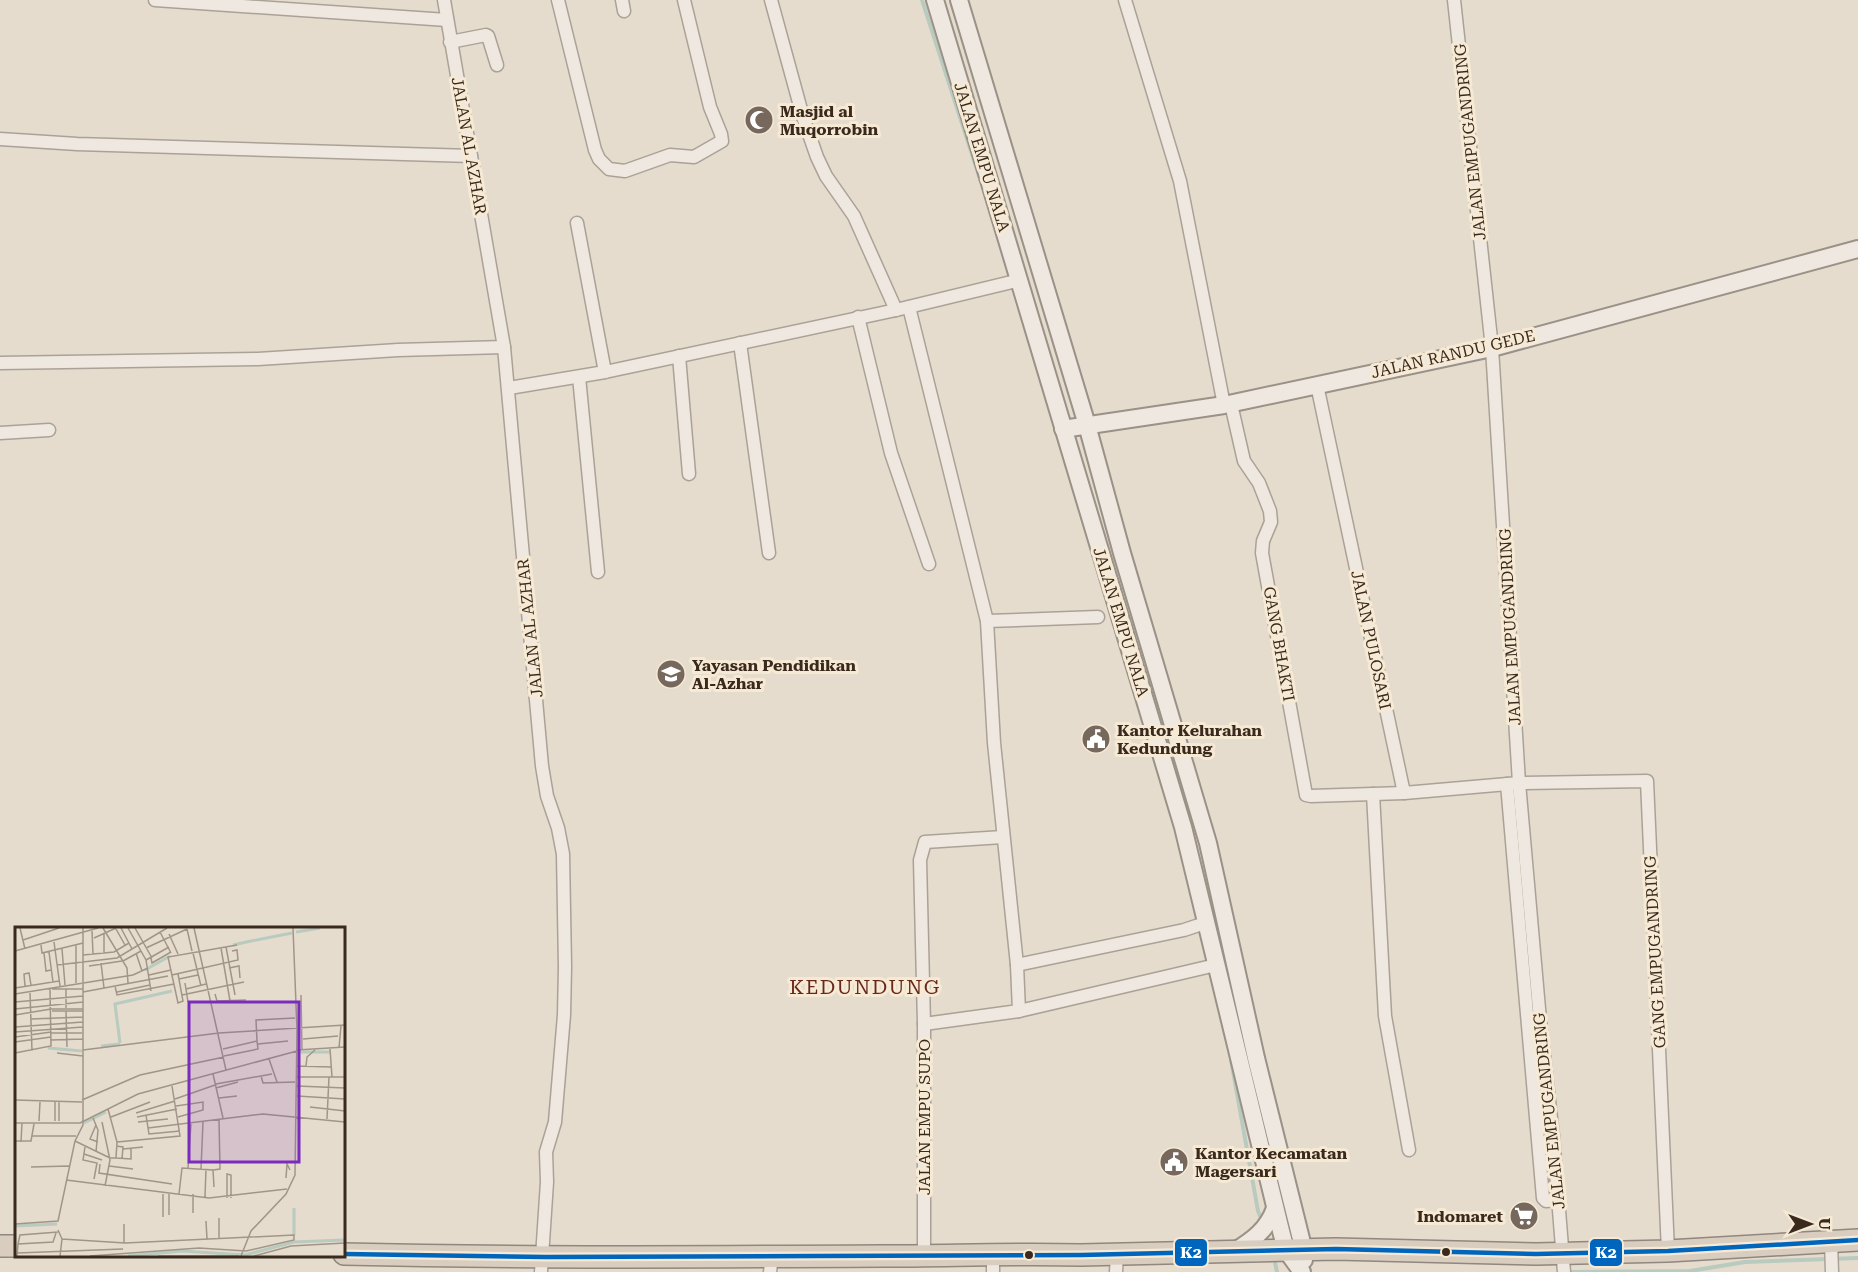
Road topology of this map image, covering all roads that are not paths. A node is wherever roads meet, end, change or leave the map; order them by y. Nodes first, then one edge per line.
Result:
1 (155, 0) edge
2 (444, 0) edge
3 (558, 0) edge
4 (684, 0) edge
5 (771, 0) edge
6 (935, 0) edge
7 (959, 0) edge
8 (1125, 0) edge
9 (1454, 0) edge
10 (447, 20) junction
11 (450, 42) junction
12 (497, 65) dead end
13 (0, 139) edge
14 (471, 156) junction
15 (577, 223) dead end
16 (1858, 249) edge
17 (1013, 282) junction
18 (903, 308) junction
19 (858, 317) junction
20 (740, 343) junction
21 (504, 347) junction
22 (1486, 349) junction
23 (679, 356) junction
24 (0, 363) edge
25 (605, 372) junction
26 (579, 377) junction
27 (1317, 385) junction
28 (509, 388) junction
29 (1227, 404) junction
30 (1087, 425) junction
31 (1063, 429) junction
32 (49, 430) dead end
33 (0, 433) edge
34 (689, 474) dead end
35 (768, 554) dead end
36 (929, 564) dead end
37 (598, 572) dead end
38 (1098, 617) dead end
39 (987, 621) junction
40 (1512, 784) junction
41 (1404, 793) junction
42 (1373, 794) junction
43 (1202, 822) junction
44 (1183, 827) junction
45 (1003, 837) junction
46 (1211, 855) junction
47 (1191, 860) junction
48 (1205, 923) junction
49 (1017, 964) junction
50 (1209, 967) junction
51 (1019, 1011) junction
52 (924, 1024) junction
53 (1409, 1150) dead end
54 (1274, 1212) junction
55 (1858, 1240) edge
56 (1279, 1247) junction
57 (1831, 1248) junction
58 (1668, 1251) junction
59 (345, 1254) edge
60 (924, 1256) junction
61 (1117, 1263) edge
62 (771, 1264) edge
63 (886, 1264) edge
64 (993, 1264) edge
65 (1563, 1264) edge
66 (542, 1265) edge
67 (1832, 1269) edge
68 (1302, 1272) edge

1 - 10 street
2 - 10 street, JALAN AL AZHAR
3 - 4 street
5 - 18 street
6 - 17 main road, JALAN EMPU NALA
7 - 30 main road, JALAN EMPU NALA
8 - 29 street
9 - 22 street, JALAN EMPUGANDRING
10 - 11 street, JALAN AL AZHAR
11 - 12 street
11 - 14 street, JALAN AL AZHAR
13 - 14 street
14 - 21 street, JALAN AL AZHAR
15 - 25 street
16 - 22 main road, JALAN RANDU GEDE
17 - 18 street
17 - 31 main road, JALAN EMPU NALA
18 - 19 street
18 - 39 street
19 - 20 street
19 - 36 street
20 - 23 street
20 - 35 street
21 - 24 street
21 - 28 street, JALAN AL AZHAR
22 - 27 main road, JALAN RANDU GEDE
22 - 40 street, JALAN EMPUGANDRING
23 - 25 street
23 - 34 street
25 - 26 street
26 - 28 street
26 - 37 street
27 - 29 main road, JALAN RANDU GEDE
27 - 41 street, JALAN PULOSARI
28 - 66 street, JALAN AL AZHAR
29 - 30 main road, JALAN RANDU GEDE
29 - 42 street, GANG BHAKTI
30 - 31 main road, JALAN RANDU GEDE
30 - 43 main road, JALAN EMPU NALA
31 - 44 main road, JALAN EMPU NALA
32 - 33 street
38 - 39 street
39 - 45 street
40 - 41 street
40 - 58 street, GANG EMPUGANDRING
40 - 65 street, JALAN EMPUGANDRING
41 - 42 street, GANG BHAKTI
42 - 53 street
43 - 44 main road
43 - 46 main road, JALAN EMPU NALA
44 - 47 main road, JALAN EMPU NALA
45 - 49 street
45 - 52 street
46 - 47 main road
46 - 56 main road, JALAN EMPU NALA
47 - 48 main road, JALAN EMPU NALA
48 - 49 street
48 - 50 main road, JALAN EMPU NALA
49 - 51 street
50 - 51 street, JALAN EMPU SUPO
50 - 54 main road, JALAN EMPU NALA
51 - 52 street, JALAN EMPU SUPO
52 - 60 street, JALAN EMPU SUPO
54 - 56 main road, JALAN EMPU NALA
54 - 56 main road
55 - 57 highway
56 - 61 highway
56 - 65 highway
56 - 68 main road
57 - 58 highway
57 - 67 street
58 - 65 highway
59 - 66 highway
60 - 63 highway
60 - 64 highway
61 - 64 highway
62 - 63 highway
62 - 66 highway

